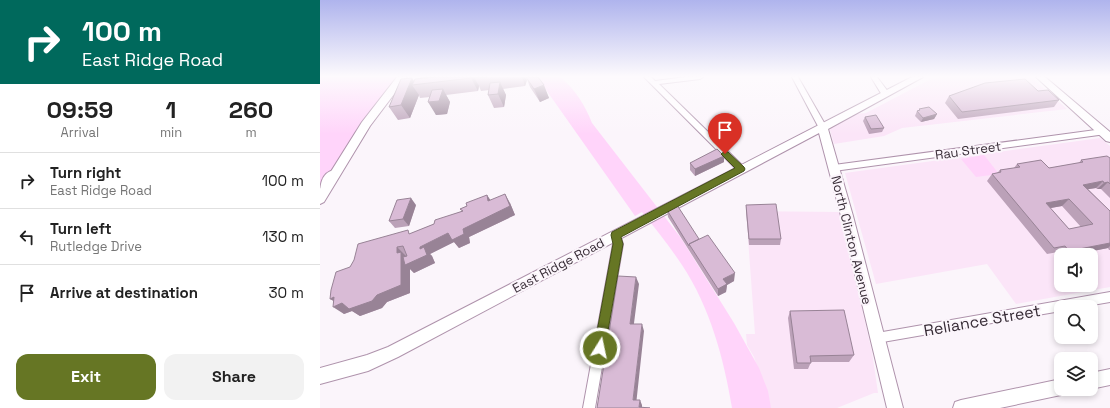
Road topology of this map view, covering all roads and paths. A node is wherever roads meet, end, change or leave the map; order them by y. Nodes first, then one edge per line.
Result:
1 (387, 96) edge
2 (666, 96) edge
3 (805, 96) edge
4 (879, 96) edge
5 (1062, 96) edge
6 (822, 126) junction
7 (1107, 135) edge
8 (834, 168) junction
9 (741, 169) junction
10 (334, 174) junction
11 (320, 192) edge
12 (320, 199) edge
13 (616, 235) junction
14 (1110, 297) edge
15 (877, 338) junction
16 (320, 376) edge
17 (1110, 377) edge
18 (1098, 380) edge
19 (1054, 388) edge
20 (589, 408) edge
21 (895, 408) edge
22 (961, 408) edge

1 - 10 main road
2 - 9 street
3 - 6 street, North Clinton Avenue
4 - 6 main road, East Ridge Road
5 - 7 main road
6 - 8 main road, North Clinton Avenue
6 - 9 main road, East Ridge Road
7 - 8 street, Rau Street
8 - 15 main road, North Clinton Avenue
9 - 13 main road, East Ridge Road
10 - 11 highway
10 - 12 main road
13 - 16 main road, East Ridge Road
13 - 20 street
14 - 15 street, Reliance Street
15 - 21 main road, North Clinton Avenue
17 - 18 main road
19 - 22 main road

